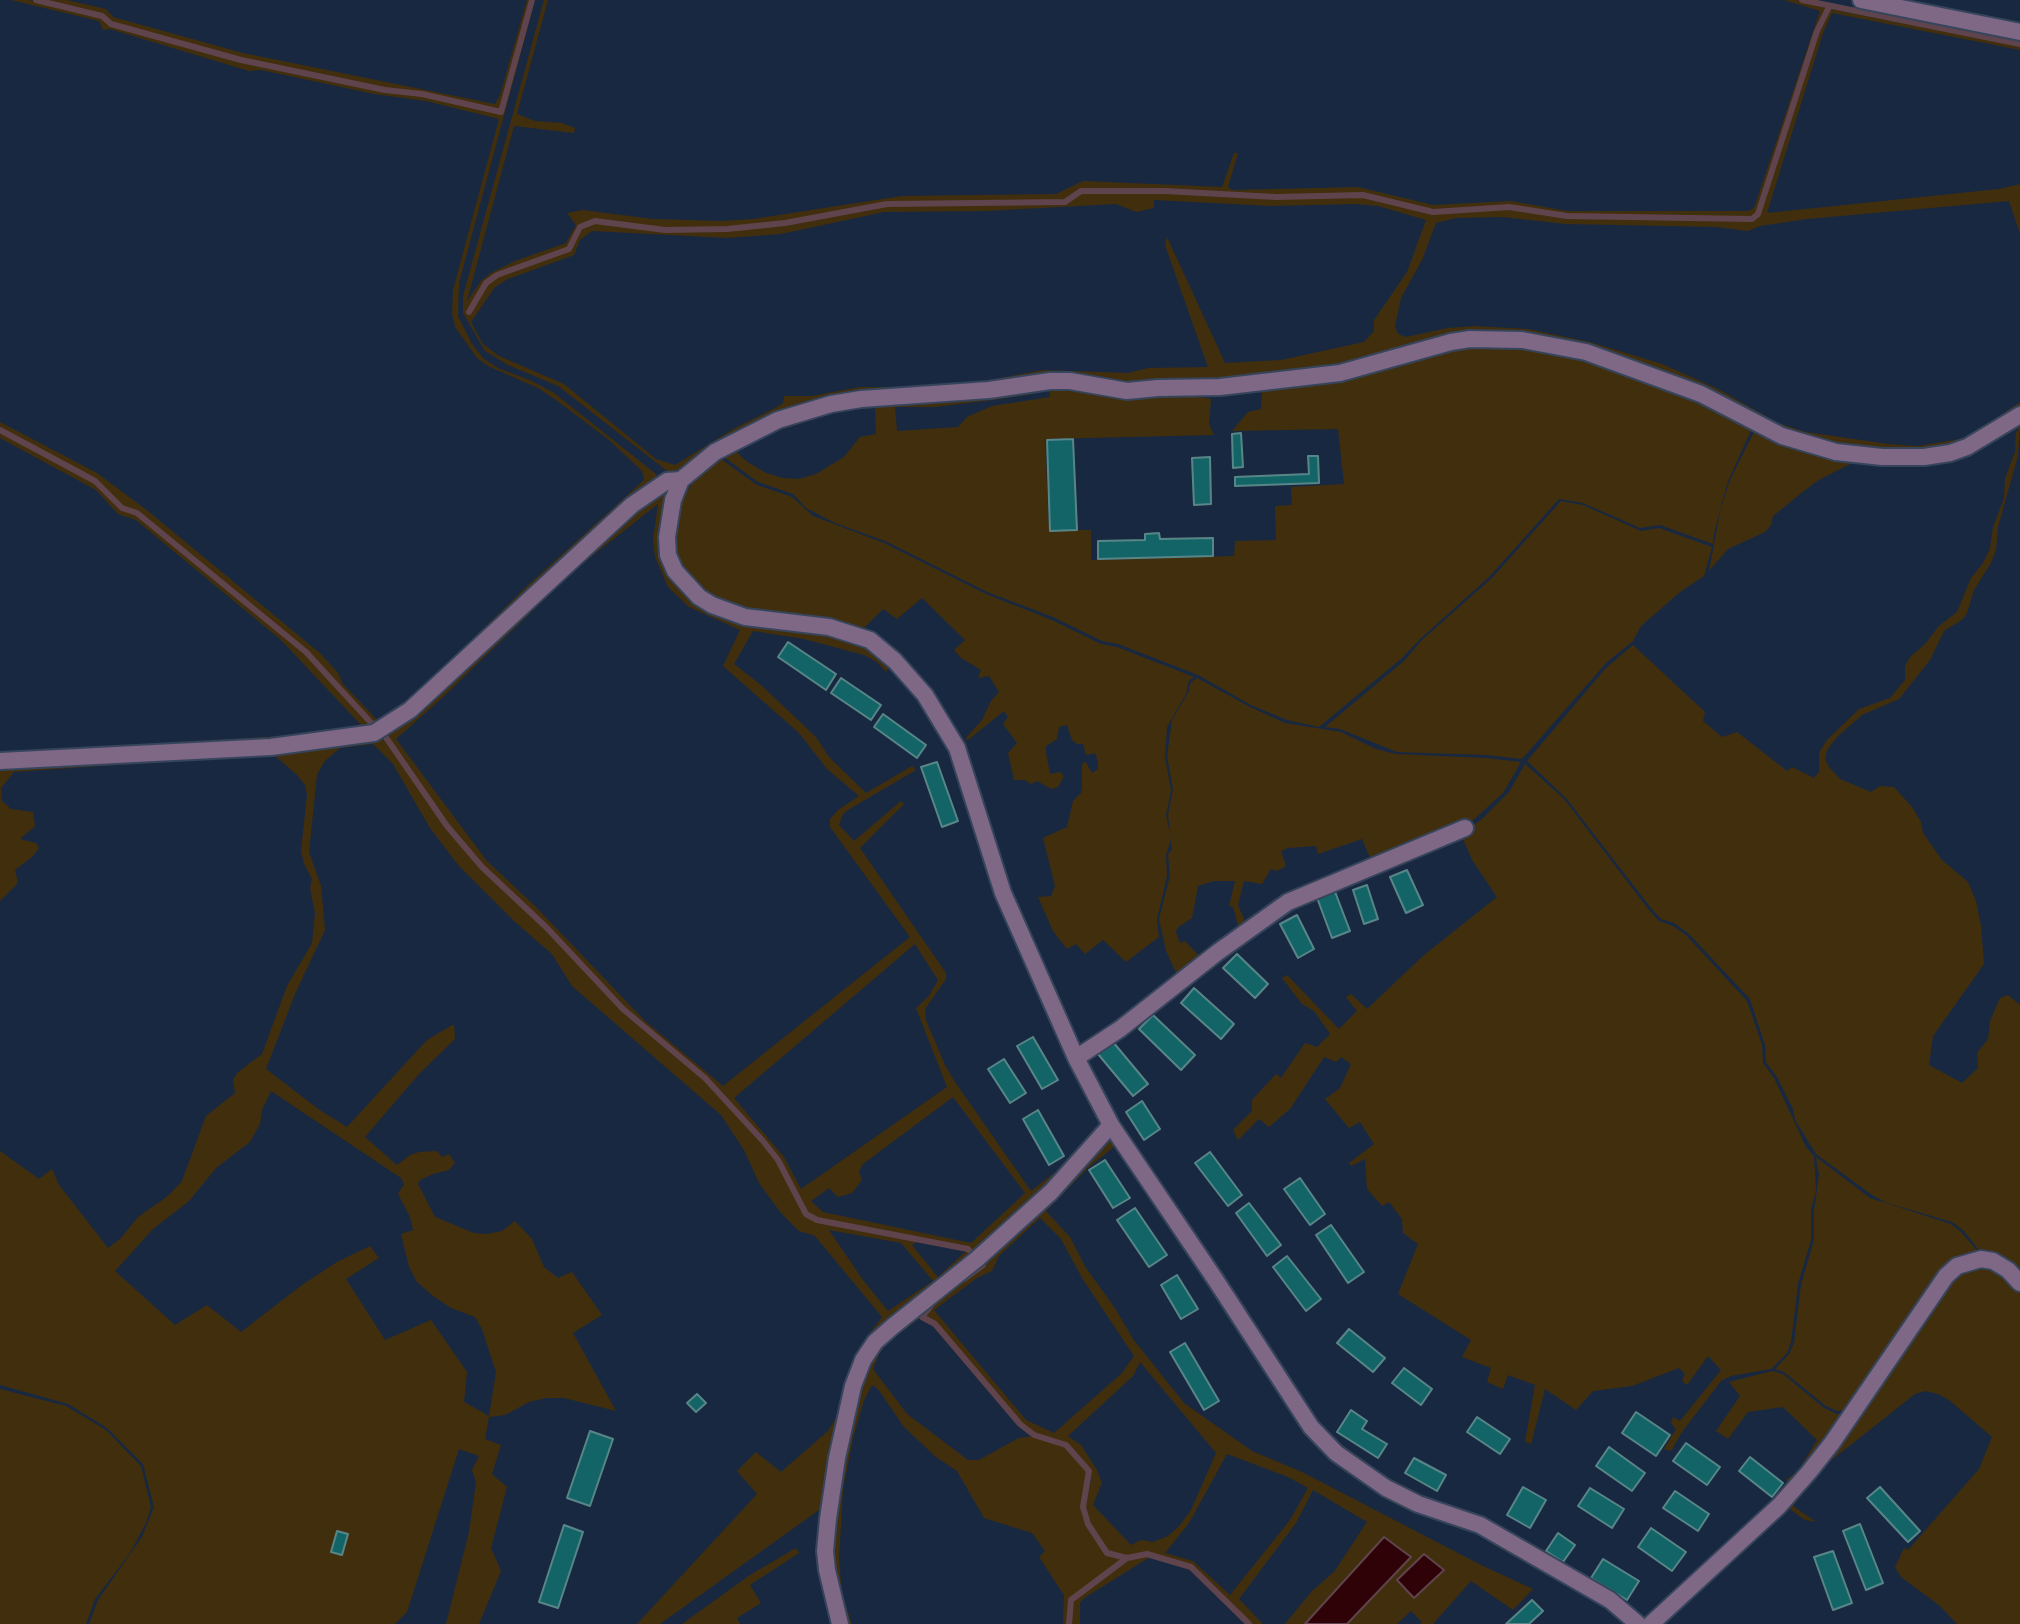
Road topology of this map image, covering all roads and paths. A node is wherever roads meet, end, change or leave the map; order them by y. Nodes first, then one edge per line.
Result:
1 (1861, 0) edge
2 (2020, 32) edge
3 (2020, 415) edge
4 (681, 480) junction
5 (0, 761) edge
6 (1465, 828) dead end
7 (1076, 1058) junction
8 (1111, 1125) junction
9 (2020, 1283) edge
10 (840, 1624) edge
11 (1638, 1624) edge
12 (1651, 1624) edge

1 - 2 street
3 - 4 street
4 - 5 street
4 - 7 street
6 - 7 street
7 - 8 street
8 - 10 street
8 - 11 street
9 - 12 street

